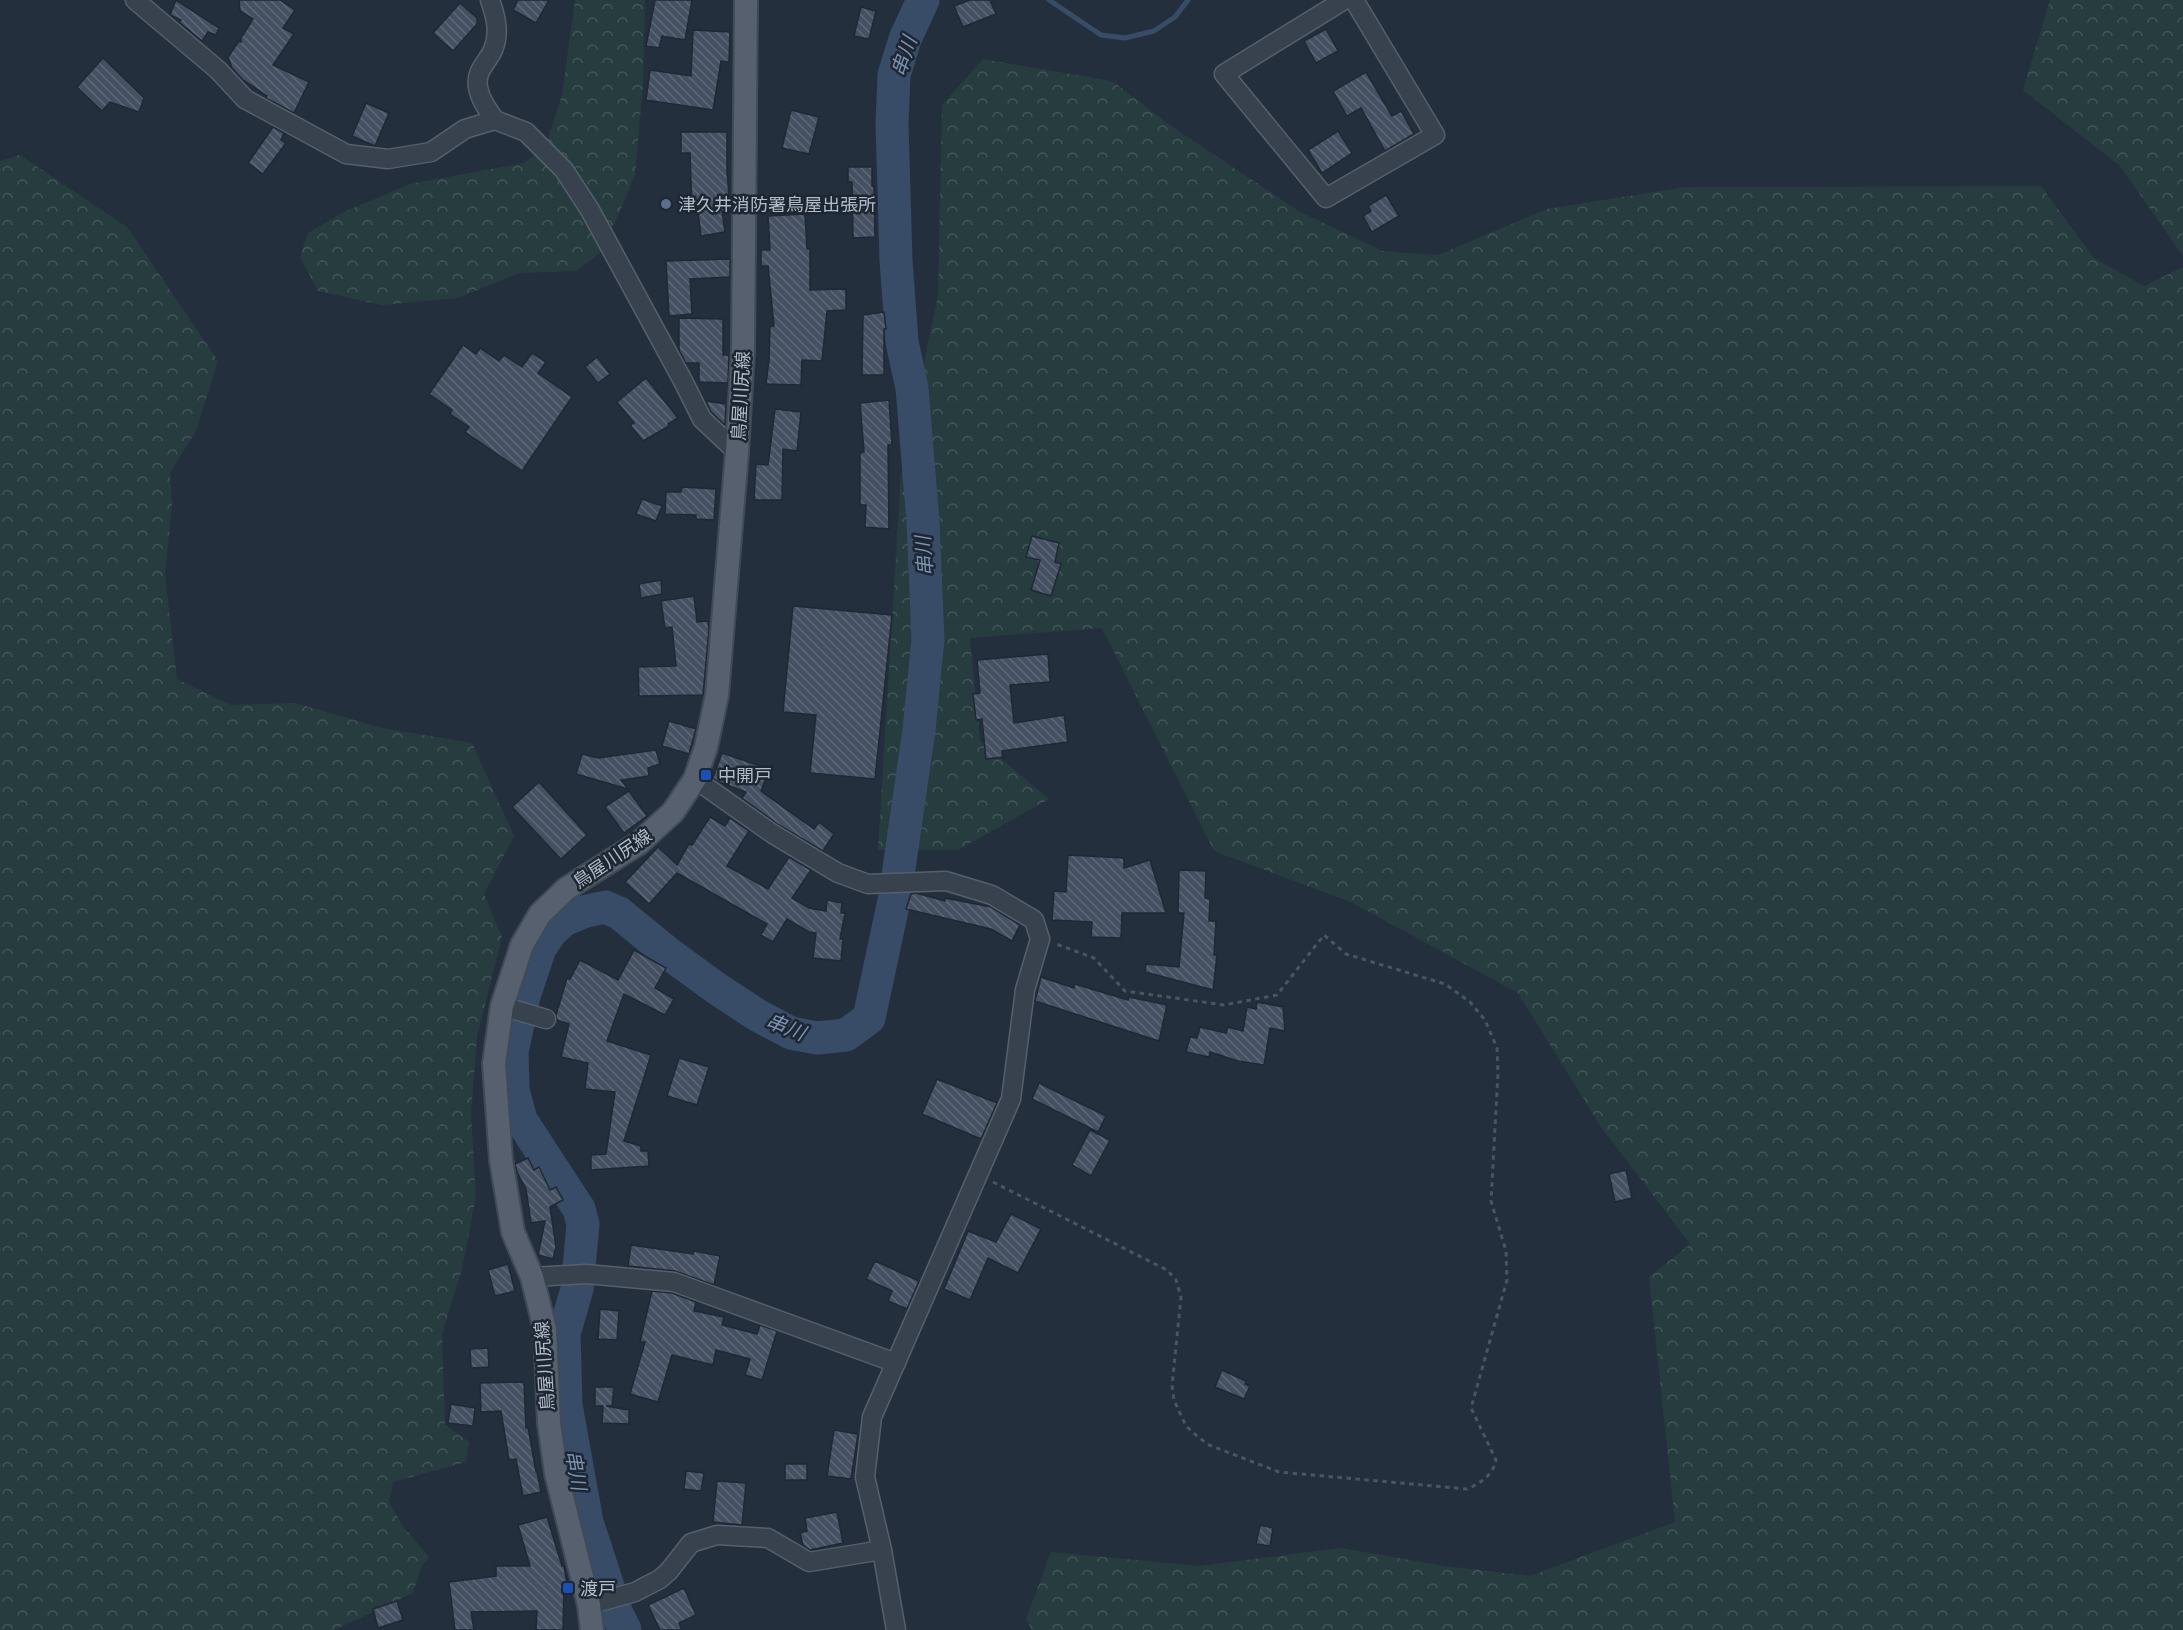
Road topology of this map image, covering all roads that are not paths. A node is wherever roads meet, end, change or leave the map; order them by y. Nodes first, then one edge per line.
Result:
1 (135, 0) edge
2 (490, 0) edge
3 (746, 0) edge
4 (1344, 0) edge
5 (1354, 0) edge
6 (495, 120) junction
7 (738, 452) junction
8 (695, 779) junction
9 (508, 1008) junction
10 (546, 1019) dead end
11 (542, 1276) junction
12 (897, 1364) junction
13 (882, 1550) junction
14 (595, 1604) junction
15 (592, 1630) edge
16 (896, 1630) edge

1 - 6 street
2 - 6 street
3 - 7 main road, 鳥屋川尻線
4 - 5 street
6 - 7 street
7 - 8 main road, 鳥屋川尻線
8 - 9 main road, 鳥屋川尻線
8 - 12 street
9 - 10 street
9 - 11 main road, 鳥屋川尻線
11 - 12 street
11 - 14 main road, 鳥屋川尻線
12 - 13 street
13 - 14 street
13 - 16 street
14 - 15 main road, 鳥屋川尻線

